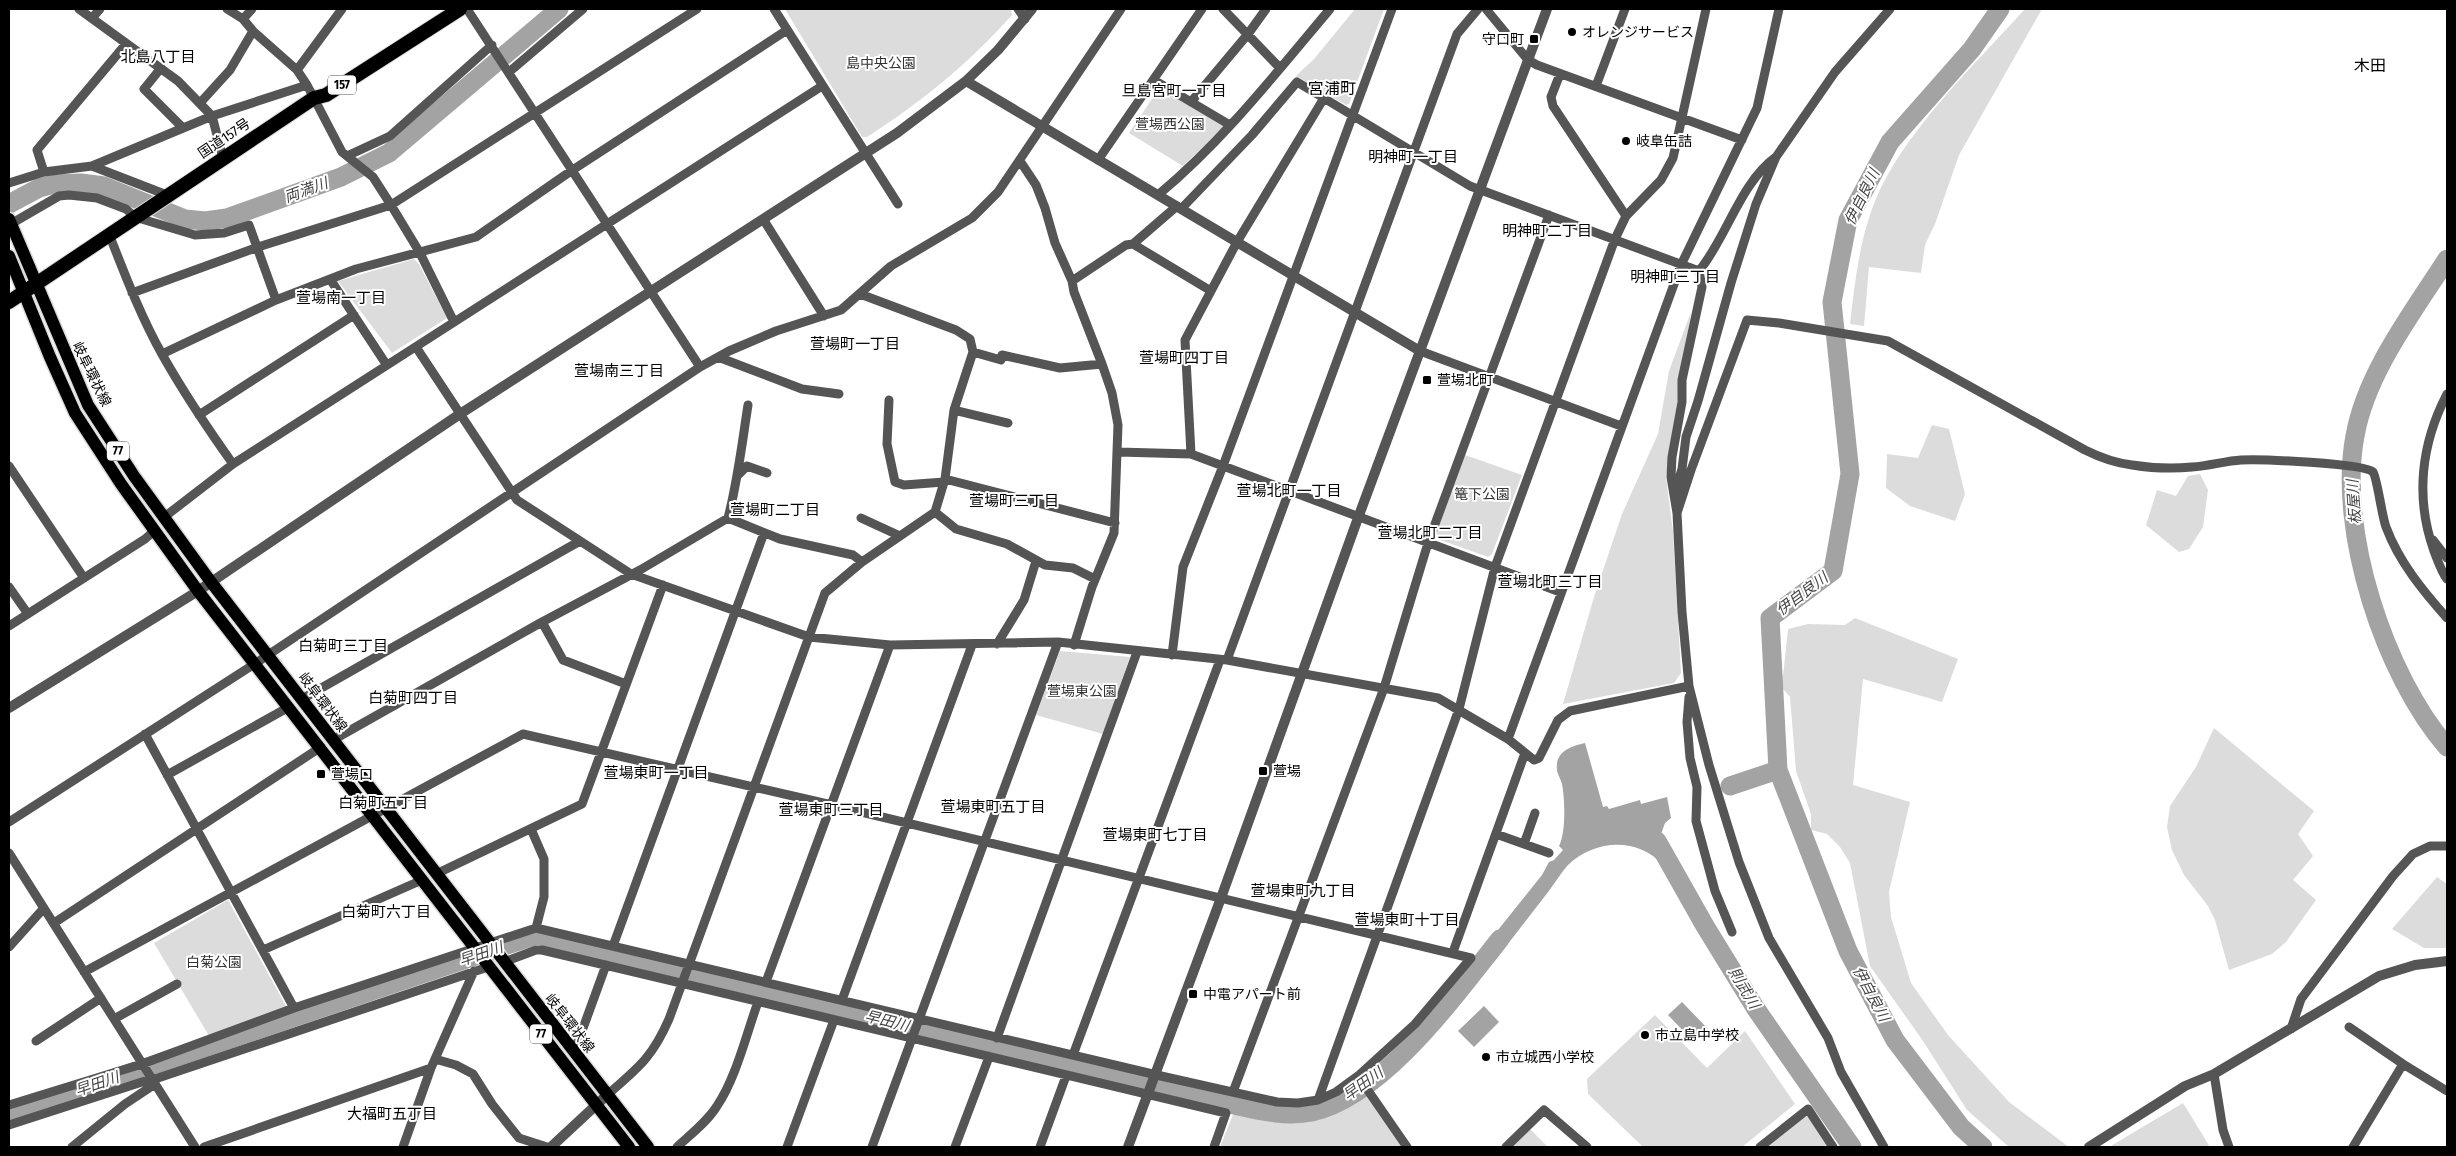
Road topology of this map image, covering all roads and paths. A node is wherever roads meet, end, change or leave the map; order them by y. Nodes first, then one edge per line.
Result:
1 (78, 9) edge
2 (100, 9) edge
3 (227, 9) edge
4 (252, 9) edge
5 (342, 9) edge
6 (460, 9) edge
7 (467, 9) edge
8 (583, 9) edge
9 (697, 9) edge
10 (774, 9) edge
11 (1018, 9) edge
12 (1032, 9) edge
13 (1122, 9) edge
14 (1202, 9) edge
15 (1224, 9) edge
16 (1266, 9) edge
17 (1330, 9) edge
18 (1392, 9) edge
19 (1478, 9) edge
20 (1486, 9) edge
21 (1547, 9) edge
22 (1625, 9) edge
23 (1706, 9) edge
24 (1779, 9) edge
25 (1890, 9) edge
26 (92, 18) junction
27 (243, 19) junction
28 (1025, 19) junction
29 (787, 30) junction
30 (253, 31) junction
31 (1248, 34) junction
32 (126, 44) junction
33 (493, 47) junction
34 (1528, 60) junction
35 (161, 68) junction
36 (1280, 68) junction
37 (297, 70) junction
38 (508, 70) junction
39 (1560, 74) junction
40 (966, 80) junction
41 (1154, 80) junction
42 (307, 85) junction
43 (822, 86) junction
44 (1596, 86) junction
45 (314, 98) junction
46 (1324, 98) junction
47 (1192, 102) junction
48 (200, 104) junction
49 (534, 113) junction
50 (1352, 115) junction
51 (212, 116) junction
52 (1682, 117) junction
53 (1230, 125) junction
54 (1043, 127) junction
55 (183, 128) junction
56 (1742, 140) junction
57 (866, 153) junction
58 (1414, 153) junction
59 (347, 156) junction
60 (1776, 157) junction
61 (223, 158) junction
62 (1098, 160) junction
63 (1020, 161) junction
64 (92, 166) junction
65 (571, 170) junction
66 (44, 172) junction
67 (9, 183) edge
68 (1480, 191) junction
69 (1158, 195) junction
70 (164, 198) junction
71 (898, 204) dead end
72 (391, 205) junction
73 (1179, 208) junction
74 (139, 215) junction
75 (1549, 215) junction
76 (1626, 216) junction
77 (763, 219) junction
78 (9, 222) edge
79 (606, 224) junction
80 (109, 234) junction
81 (1615, 239) junction
82 (1237, 242) junction
83 (1133, 244) junction
84 (258, 247) junction
85 (420, 253) junction
86 (9, 256) edge
87 (1682, 265) junction
88 (1699, 271) junction
89 (1294, 276) junction
90 (330, 279) junction
91 (1072, 281) junction
92 (35, 284) junction
93 (1211, 291) junction
94 (22, 292) junction
95 (651, 292) junction
96 (132, 293) junction
97 (860, 294) junction
98 (276, 300) junction
99 (9, 302) edge
100 (1356, 313) junction
101 (354, 315) junction
102 (824, 316) junction
103 (454, 322) junction
104 (416, 347) junction
105 (973, 352) junction
106 (1420, 352) junction
107 (162, 354) junction
108 (718, 357) junction
109 (386, 364) junction
110 (1102, 364) junction
111 (700, 367) junction
112 (1489, 376) junction
113 (839, 394) dead end
114 (2447, 394) edge
115 (890, 400) dead end
116 (1555, 401) junction
117 (748, 404) dead end
118 (954, 410) junction
119 (460, 414) junction
120 (199, 415) junction
121 (1008, 423) dead end
122 (1621, 426) junction
123 (1118, 452) junction
124 (1191, 454) junction
125 (233, 464) junction
126 (9, 466) edge
127 (1223, 466) junction
128 (739, 474) junction
129 (767, 474) dead end
130 (945, 480) junction
131 (1290, 490) junction
132 (511, 493) junction
133 (1673, 495) junction
134 (935, 512) junction
135 (1677, 513) junction
136 (163, 518) junction
137 (728, 518) junction
138 (861, 518) dead end
139 (1358, 518) junction
140 (1115, 523) junction
141 (154, 531) junction
142 (764, 533) junction
143 (900, 536) junction
144 (2429, 536) junction
145 (580, 541) junction
146 (1428, 543) junction
147 (2447, 558) edge
148 (1036, 561) junction
149 (862, 562) junction
150 (1495, 566) junction
151 (631, 574) junction
152 (84, 578) junction
153 (1095, 579) junction
154 (2447, 579) edge
155 (210, 582) junction
156 (663, 585) junction
157 (9, 587) edge
158 (198, 591) junction
159 (1560, 592) junction
160 (735, 611) junction
161 (28, 614) junction
162 (2447, 618) edge
163 (542, 622) junction
164 (9, 626) edge
165 (809, 637) junction
166 (1058, 642) junction
167 (997, 644) junction
168 (890, 645) junction
169 (972, 645) junction
170 (1074, 645) junction
171 (1137, 652) junction
172 (268, 653) junction
173 (1172, 655) junction
174 (1223, 660) junction
175 (256, 663) junction
176 (1302, 674) junction
177 (626, 684) junction
178 (1689, 686) junction
179 (1384, 688) junction
180 (302, 699) junction
181 (289, 707) junction
182 (9, 708) edge
183 (1459, 709) junction
184 (145, 734) junction
185 (333, 740) junction
186 (1508, 740) junction
187 (321, 747) junction
188 (602, 751) junction
189 (1525, 753) junction
190 (678, 769) junction
191 (167, 775) junction
192 (753, 787) junction
193 (832, 805) junction
194 (386, 808) junction
195 (1536, 813) dead end
196 (373, 815) junction
197 (9, 822) edge
198 (907, 823) junction
199 (197, 829) junction
200 (531, 829) junction
201 (1496, 834) junction
202 (985, 842) junction
203 (1524, 844) junction
204 (2447, 846) edge
205 (1549, 852) dead end
206 (9, 853) edge
207 (1062, 860) junction
208 (12, 869) edge
209 (436, 874) junction
210 (1138, 878) junction
211 (422, 880) junction
212 (232, 891) junction
213 (1221, 898) junction
214 (44, 908) junction
215 (1299, 916) junction
216 (54, 923) junction
217 (536, 928) junction
218 (1732, 932) dead end
219 (1377, 935) junction
220 (490, 944) junction
221 (612, 946) junction
222 (9, 947) edge
223 (475, 949) junction
224 (263, 950) junction
225 (1453, 952) junction
226 (502, 960) junction
227 (2447, 962) edge
228 (487, 965) junction
229 (606, 966) junction
230 (687, 966) junction
231 (474, 971) junction
232 (84, 972) junction
233 (682, 982) junction
234 (766, 982) junction
235 (177, 984) dead end
236 (101, 998) junction
237 (842, 1000) junction
238 (758, 1002) junction
239 (294, 1008) junction
240 (114, 1019) junction
241 (834, 1020) junction
242 (918, 1020) junction
243 (2349, 1027) dead end
244 (2291, 1028) junction
245 (912, 1037) junction
246 (997, 1038) junction
247 (36, 1041) dead end
248 (570, 1049) junction
249 (1073, 1055) junction
250 (988, 1057) junction
251 (435, 1059) junction
252 (2403, 1064) junction
253 (142, 1065) junction
254 (431, 1068) junction
255 (2214, 1074) junction
256 (1066, 1076) junction
257 (1153, 1076) junction
258 (1359, 1077) junction
259 (152, 1080) junction
260 (2447, 1091) edge
261 (1148, 1092) junction
262 (1233, 1092) junction
263 (607, 1095) junction
264 (1318, 1100) junction
265 (9, 1105) edge
266 (596, 1106) junction
267 (9, 1125) edge
268 (72, 1147) edge
269 (195, 1147) edge
270 (204, 1147) edge
271 (404, 1147) edge
272 (549, 1147) edge
273 (629, 1147) edge
274 (648, 1147) edge
275 (677, 1147) edge
276 (787, 1147) edge
277 (872, 1147) edge
278 (955, 1147) edge
279 (1040, 1147) edge
280 (1128, 1147) edge
281 (1214, 1147) edge
282 (1407, 1147) edge
283 (1506, 1147) edge
284 (1587, 1147) edge
285 (1760, 1147) edge
286 (1833, 1147) edge
287 (1884, 1147) edge
288 (2088, 1147) edge
289 (2229, 1147) edge
290 (2353, 1147) edge

1 - 26 street
2 - 26 street
3 - 27 street
4 - 27 street
5 - 37 street
6 - 45 highway, 国道157号 / 157
7 - 33 street
8 - 38 street
9 - 49 street
10 - 29 street
11 - 28 street
12 - 28 street
13 - 54 street
14 - 41 street
15 - 31 street
16 - 31 street
17 - 36 street
18 - 50 street
19 - 58 street
20 - 34 street
21 - 34 street
22 - 44 street
23 - 52 street
24 - 56 street
25 - 60 street
26 - 32 street
27 - 30 street
28 - 40 street
29 - 43 street
29 - 65 street
30 - 37 street
30 - 48 street
31 - 36 street
31 - 47 street
32 - 35 street
32 - 66 street
33 - 38 street
33 - 59 street
34 - 39 street
34 - 68 street
35 - 48 street
35 - 55 street
36 - 53 street
37 - 42 street
38 - 49 street
39 - 44 street
39 - 76 street
40 - 54 street
40 - 57 street
41 - 47 street
41 - 62 street
42 - 45 street
42 - 51 street
43 - 57 street
43 - 79 street
44 - 52 street
45 - 59 street
45 - 61 highway, 国道157号 / 157
46 - 50 street
46 - 73 street
46 - 82 street
47 - 53 street
48 - 51 street
49 - 65 street
49 - 72 street
50 - 58 street
50 - 89 street
51 - 55 street
51 - 61 street
52 - 56 street
52 - 76 street
53 - 69 street
54 - 62 street
54 - 63 street
55 - 64 street
56 - 87 street
57 - 71 street
57 - 77 street
58 - 68 street
58 - 100 street
59 - 72 street
60 - 88 street
60 - 133 street
61 - 70 highway, 国道157号 / 157
62 - 69 street
63 - 91 street
63 - 97 street
64 - 66 street
64 - 70 street
65 - 79 street
65 - 85 street
66 - 67 street
68 - 75 street
68 - 106 street
69 - 73 street
70 - 74 highway, 国道157号 / 157
72 - 84 street
72 - 85 street
73 - 82 street
73 - 83 street
74 - 78 street
74 - 80 highway, 国道157号 / 157
74 - 84 street
75 - 81 street
75 - 112 street
76 - 81 street
77 - 95 street
77 - 102 street
78 - 92 main road, 岐阜環状線 / 77
79 - 95 street
79 - 103 street
80 - 92 highway, 国道157号 / 157
80 - 96 street
81 - 87 street
81 - 116 street
82 - 89 street
82 - 93 street
83 - 91 street
83 - 93 street
84 - 96 street
84 - 98 street
85 - 90 street
85 - 103 street
86 - 94 main road, 岐阜環状線 / 77
87 - 88 street
87 - 122 street
88 - 133 street
89 - 100 street
89 - 127 street
90 - 98 street
90 - 101 street
91 - 110 street
92 - 94 highway, 国道157号 / 157
92 - 136 main road, 岐阜環状線 / 77
93 - 124 street
94 - 99 highway, 国道157号 / 157
94 - 141 main road, 岐阜環状線 / 77
95 - 111 street
95 - 119 street
96 - 107 street
97 - 102 street
97 - 105 street
98 - 107 street
100 - 106 street
100 - 131 street
101 - 109 street
101 - 120 street
102 - 108 street
103 - 104 street
104 - 109 street
104 - 119 street
105 - 110 street
105 - 118 street
106 - 112 street
106 - 139 street
107 - 120 street
108 - 111 street
108 - 113 street
109 - 125 street
110 - 123 street
111 - 132 street
112 - 116 street
112 - 146 street
114 - 144 street
115 - 130 street
116 - 122 street
116 - 150 street
117 - 128 street
118 - 121 street
118 - 130 street
119 - 132 street
119 - 155 street
120 - 125 street
122 - 159 street
123 - 124 street
123 - 140 street
124 - 127 street
125 - 136 street
126 - 152 street
127 - 131 street
127 - 173 street
128 - 129 street
128 - 137 street
130 - 134 street
130 - 140 street
131 - 139 street
131 - 174 street
132 - 145 street
132 - 172 street
133 - 135 street
134 - 143 street
134 - 148 street
135 - 162 street
135 - 178 street
136 - 155 main road, 岐阜環状線 / 77
137 - 142 street
137 - 151 street
138 - 143 street
139 - 146 street
139 - 176 street
140 - 153 street
141 - 152 street
141 - 158 main road, 岐阜環状線 / 77
142 - 149 street
142 - 160 street
143 - 149 street
144 - 147 street
144 - 154 street
145 - 151 street
145 - 180 street
146 - 150 street
146 - 179 street
148 - 153 street
148 - 167 street
149 - 165 street
150 - 159 street
150 - 183 street
151 - 156 street
151 - 163 street
152 - 161 street
153 - 170 street
155 - 158 street
155 - 172 main road, 岐阜環状線 / 77
156 - 160 street
156 - 177 street
157 - 161 street
158 - 175 main road, 岐阜環状線 / 77
158 - 182 street
159 - 186 street
160 - 165 street
160 - 190 street
161 - 164 street
163 - 177 street
163 - 185 street
165 - 168 street
165 - 192 street
166 - 167 street
166 - 170 street
166 - 202 street
167 - 169 street
168 - 169 street
168 - 193 street
169 - 198 street
170 - 171 street
171 - 173 street
171 - 207 street
172 - 175 street
172 - 180 main road, 岐阜環状線 / 77
173 - 174 street
174 - 176 street
174 - 210 street
175 - 181 main road, 岐阜環状線 / 77
175 - 184 street
176 - 179 street
176 - 213 street
177 - 188 street
178 - 189 street
178 - 218 street
178 - 287 street
179 - 183 street
179 - 215 street
180 - 185 main road, 岐阜環状線 / 77
181 - 187 main road, 岐阜環状線 / 77
181 - 191 street
183 - 186 street
183 - 219 street
184 - 191 street
184 - 197 street
185 - 194 main road, 岐阜環状線 / 77
186 - 189 street
187 - 196 main road, 岐阜環状線 / 77
187 - 199 street
188 - 190 street
188 - 194 street
188 - 200 street
189 - 201 street
190 - 192 street
190 - 221 street
191 - 199 street
192 - 193 street
192 - 230 street
193 - 198 street
193 - 234 street
194 - 196 street
194 - 209 main road, 岐阜環状線 / 77
195 - 203 street
196 - 211 main road, 岐阜環状線 / 77
196 - 212 street
198 - 202 street
198 - 237 street
199 - 212 street
199 - 216 street
200 - 209 street
200 - 217 street
201 - 203 street
201 - 225 street
202 - 207 street
202 - 242 street
203 - 205 street
204 - 244 street
206 - 208 street
207 - 210 street
207 - 246 street
208 - 214 street
209 - 220 main road, 岐阜環状線 / 77
210 - 213 street
210 - 249 street
211 - 223 main road, 岐阜環状線 / 77
211 - 224 street
212 - 224 street
212 - 232 street
213 - 215 street
213 - 257 street
214 - 216 street
214 - 222 street
215 - 219 street
215 - 262 street
216 - 232 street
217 - 220 street
217 - 221 street
219 - 225 street
219 - 264 street
220 - 223 street
220 - 226 main road, 岐阜環状線 / 77
221 - 230 street
223 - 228 main road, 岐阜環状線 / 77
223 - 239 street
224 - 239 street
225 - 258 street
226 - 229 street
226 - 248 main road, 岐阜環状線 / 77
227 - 244 street
228 - 231 street
228 - 266 main road, 岐阜環状線 / 77
229 - 233 street
229 - 248 street
230 - 233 street
230 - 234 street
231 - 251 street
231 - 259 street
232 - 236 street
233 - 238 street
233 - 263 street
234 - 237 street
235 - 240 street
236 - 240 street
236 - 247 street
237 - 242 street
238 - 241 street
238 - 275 street
239 - 253 street
240 - 253 street
241 - 245 street
241 - 276 street
242 - 245 street
242 - 246 street
243 - 252 street
244 - 255 street
245 - 250 street
245 - 277 street
246 - 249 street
248 - 263 main road, 岐阜環状線 / 77
249 - 257 street
250 - 256 street
250 - 278 street
251 - 254 street
251 - 272 street
252 - 260 street
252 - 290 street
253 - 259 street
253 - 265 street
254 - 270 street
254 - 271 street
255 - 288 street
255 - 289 street
256 - 261 street
256 - 279 street
257 - 261 street
257 - 262 street
258 - 264 street
258 - 282 street
259 - 267 street
259 - 268 street
259 - 269 street
261 - 280 street
261 - 281 street
262 - 264 street
263 - 266 street
263 - 274 main road, 岐阜環状線 / 77
266 - 272 street
266 - 273 main road, 岐阜環状線 / 77
283 - 284 street
285 - 286 street

